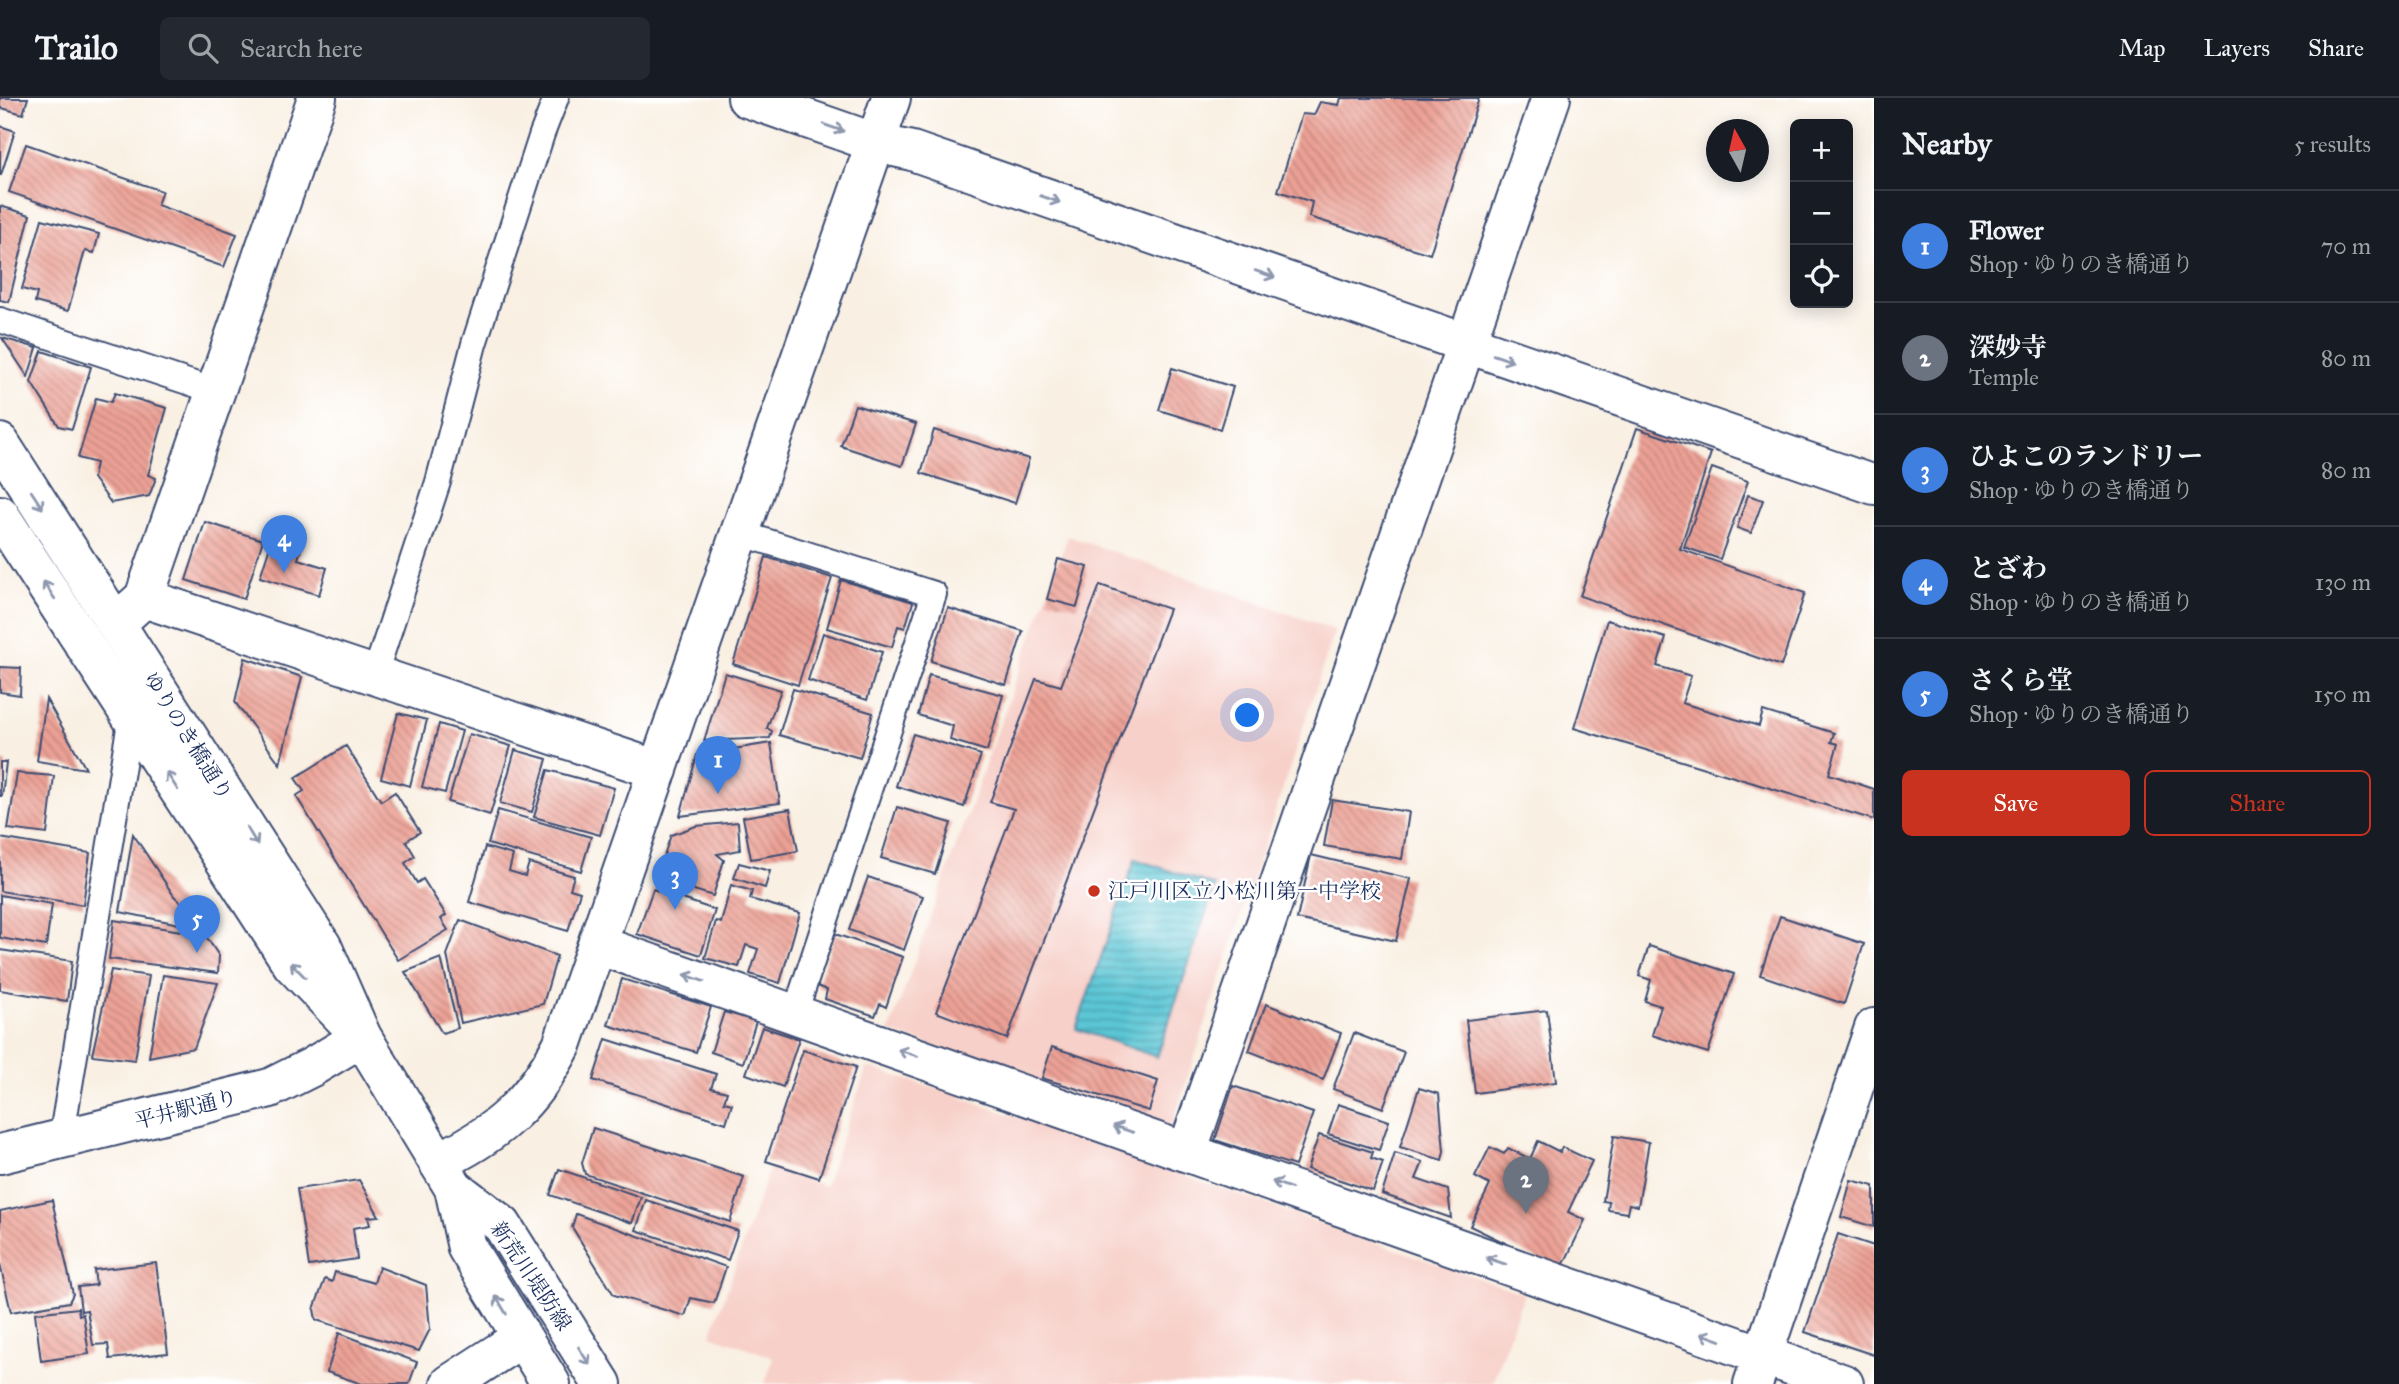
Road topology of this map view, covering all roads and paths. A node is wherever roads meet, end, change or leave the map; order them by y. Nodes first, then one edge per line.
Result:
1 (317, 98) edge
2 (556, 98) edge
3 (747, 98) edge
4 (891, 98) edge
5 (1551, 98) edge
6 (876, 143) junction
7 (0, 320) edge
8 (1467, 345) junction
9 (215, 391) junction
10 (0, 443) edge
11 (1874, 485) edge
12 (0, 515) edge
13 (740, 533) junction
14 (130, 610) junction
15 (375, 674) junction
16 (131, 716) junction
17 (658, 769) junction
18 (598, 945) junction
19 (795, 1013) junction
20 (1874, 1028) edge
21 (362, 1037) junction
22 (61, 1140) junction
23 (1187, 1152) junction
24 (0, 1154) edge
25 (446, 1175) junction
26 (521, 1338) junction
27 (1758, 1370) edge
28 (450, 1384) edge
29 (551, 1384) edge
30 (602, 1384) edge
31 (1844, 1384) edge

1 - 9 street
2 - 15 lane
3 -> 6 street
4 - 6 street
5 - 8 street
6 -> 8 street
6 - 13 street
7 - 9 lane
8 -> 11 street
8 - 23 street
9 - 14 street
10 -> 14 street, ゆりのき橋通り
16 -> 12 street, ゆりのき橋通り
13 - 17 street
13 - 19 lane
14 - 15 street
14 -> 21 street, ゆりのき橋通り
15 - 17 street
21 -> 16 street, ゆりのき橋通り
16 - 22 lane
17 - 18 street
19 -> 18 street
18 - 25 street
23 -> 19 street
20 - 27 street
21 - 22 street, 平井駅通り
21 - 25 street, ゆりのき橋通り
22 - 24 street, 平井駅通り
27 -> 23 street
26 -> 25 street, 新荒川堤防線
25 -> 30 street, 新荒川堤防線
26 - 28 street
26 - 29 street, 新荒川堤防線
27 - 31 street

